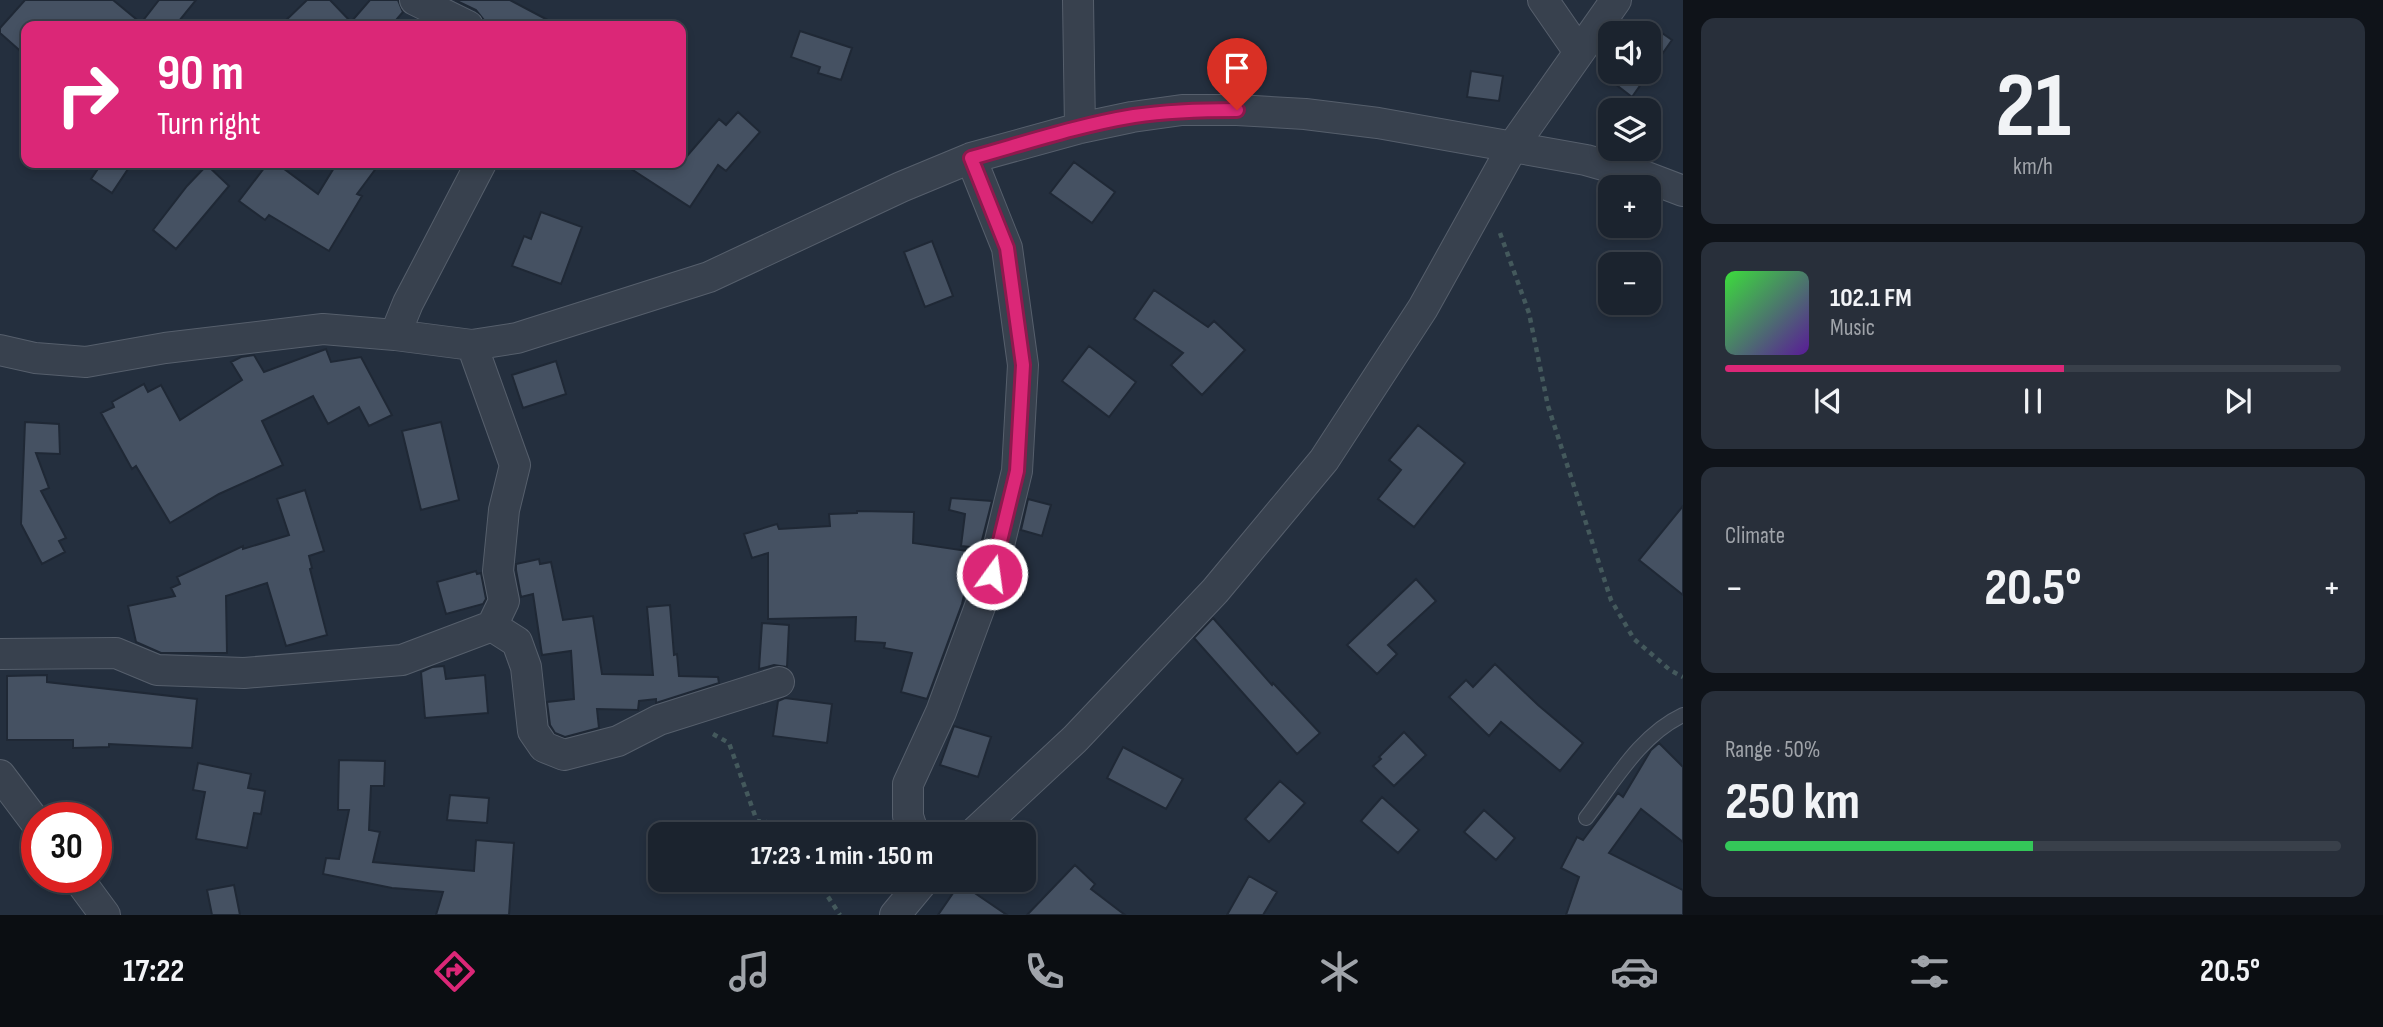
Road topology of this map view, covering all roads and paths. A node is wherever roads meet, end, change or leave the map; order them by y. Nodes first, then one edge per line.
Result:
1 (415, 0) edge
2 (1078, 0) edge
3 (1544, 0) edge
4 (1616, 0) edge
5 (458, 21) edge
6 (1579, 52) junction
7 (1080, 128) junction
8 (1513, 146) junction
9 (971, 158) junction
10 (478, 168) edge
11 (1683, 191) edge
12 (1486, 197) junction
13 (395, 335) junction
14 (472, 345) junction
15 (0, 350) edge
16 (492, 626) junction
17 (0, 654) edge
18 (1683, 677) edge
19 (779, 682) dead end
20 (692, 711) junction
21 (1683, 715) edge
22 (0, 775) edge
23 (21, 803) edge
24 (1586, 818) dead end
25 (765, 822) edge
26 (910, 822) edge
27 (986, 822) edge
28 (825, 892) edge
29 (916, 892) edge
30 (89, 893) edge
31 (902, 913) edge
32 (105, 915) edge
33 (839, 915) edge

1 - 5 street
2 - 7 street
3 - 6 street
4 - 6 street
6 - 8 street
7 - 8 street
7 - 9 street
8 - 11 street
8 - 12 street
9 - 14 street
9 - 26 street
10 - 13 street
12 - 18 path
12 - 27 street
13 - 14 street
13 - 15 street
14 - 16 street
16 - 17 street
16 - 20 street
19 - 20 street
20 - 25 path
21 - 24 lane
22 - 23 street
28 - 33 path
29 - 31 street
30 - 32 street

